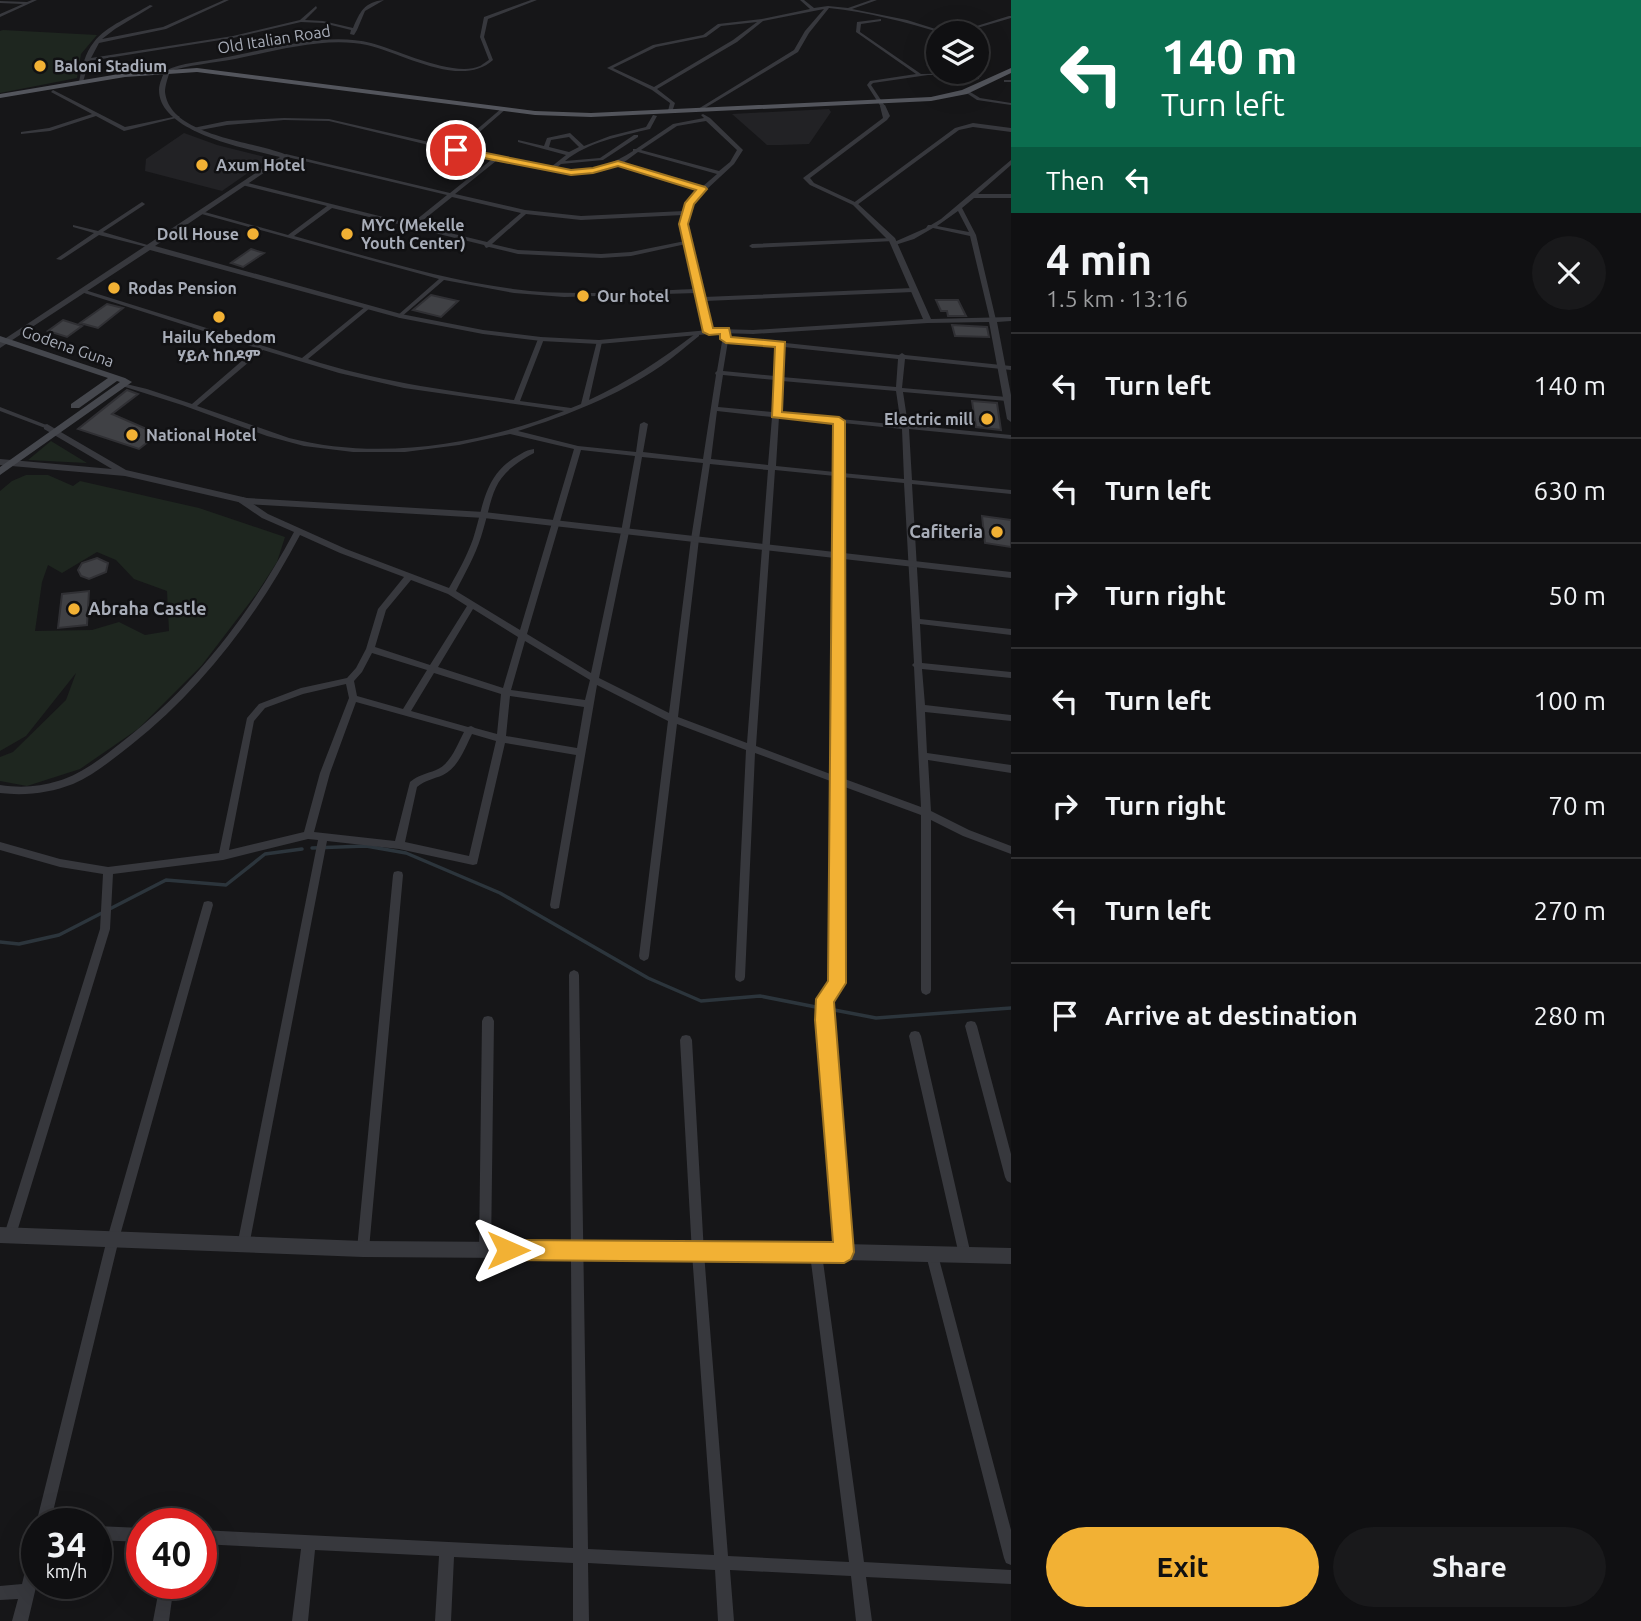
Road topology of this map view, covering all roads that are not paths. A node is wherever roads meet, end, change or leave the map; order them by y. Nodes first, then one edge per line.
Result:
1 (35, 0) edge
2 (227, 0) edge
3 (382, 0) edge
4 (535, 0) edge
5 (802, 0) edge
6 (875, 0) edge
7 (0, 2) edge
8 (28, 3) junction
9 (151, 6) dead end
10 (316, 7) dead end
11 (828, 7) junction
12 (848, 9) junction
13 (813, 10) junction
14 (822, 15) junction
15 (0, 16) edge
16 (1011, 17) edge
17 (891, 18) junction
18 (762, 20) junction
19 (301, 21) junction
20 (989, 23) edge
21 (926, 28) edge
22 (355, 30) junction
23 (233, 37) junction
24 (348, 41) junction
25 (96, 42) junction
26 (238, 42) dead end
27 (243, 48) dead end
28 (248, 55) junction
29 (86, 60) junction
30 (1011, 71) edge
31 (166, 72) junction
32 (919, 74) junction
33 (926, 74) edge
34 (1007, 79) edge
35 (81, 82) junction
36 (980, 86) joint
37 (654, 89) junction
38 (53, 91) junction
39 (970, 93) junction
40 (0, 98) edge
41 (881, 104) junction
42 (1011, 104) edge
43 (502, 111) junction
44 (670, 111) junction
45 (98, 114) junction
46 (703, 114) junction
47 (655, 116) junction
48 (178, 117) junction
49 (648, 128) junction
50 (195, 129) junction
51 (1011, 130) edge
52 (626, 133) junction
53 (23, 134) dead end
54 (662, 134) junction
55 (636, 136) junction
56 (520, 141) dead end
57 (603, 142) junction
58 (649, 142) junction
59 (546, 147) junction
60 (619, 147) junction
61 (583, 148) junction
62 (456, 150) junction
63 (633, 151) junction
64 (569, 154) junction
65 (286, 156) junction
66 (495, 159) junction
67 (596, 160) junction
68 (1011, 162) edge
69 (563, 163) junction
70 (618, 163) junction
71 (554, 168) junction
72 (600, 169) junction
73 (719, 173) junction
74 (244, 184) junction
75 (702, 189) junction
76 (451, 194) junction
77 (971, 196) junction
78 (1011, 196) edge
79 (142, 204) dead end
80 (855, 204) junction
81 (330, 207) junction
82 (960, 209) junction
83 (525, 212) junction
84 (201, 213) junction
85 (686, 214) junction
86 (75, 226) dead end
87 (930, 226) junction
88 (411, 227) junction
89 (101, 233) junction
90 (973, 235) junction
91 (289, 237) junction
92 (689, 242) junction
93 (894, 242) junction
94 (486, 246) junction
95 (752, 246) dead end
96 (149, 247) junction
97 (59, 259) dead end
98 (443, 278) junction
99 (913, 289) junction
100 (698, 290) junction
101 (83, 291) junction
102 (700, 299) junction
103 (368, 307) junction
104 (400, 316) junction
105 (1011, 319) edge
106 (993, 320) junction
107 (928, 321) junction
108 (709, 332) junction
109 (697, 335) junction
110 (726, 335) junction
111 (541, 339) junction
112 (600, 342) junction
113 (1, 344) edge
114 (781, 344) junction
115 (261, 348) junction
116 (902, 355) junction
117 (303, 360) junction
118 (1000, 367) junction
119 (1011, 368) edge
120 (718, 373) junction
121 (778, 378) junction
122 (121, 382) junction
123 (899, 388) junction
124 (1007, 398) junction
125 (516, 402) junction
126 (584, 405) junction
127 (193, 406) junction
128 (0, 409) edge
129 (714, 409) junction
130 (573, 410) junction
131 (776, 415) junction
132 (1011, 419) edge
133 (839, 421) junction
134 (644, 424) dead end
135 (905, 427) junction
136 (50, 429) junction
137 (512, 432) junction
138 (1011, 437) edge
139 (578, 449) junction
140 (531, 451) dead end
141 (638, 454) junction
142 (706, 461) junction
143 (3, 462) edge
144 (770, 469) junction
145 (0, 472) edge
146 (125, 473) junction
147 (840, 475) junction
148 (908, 482) junction
149 (1011, 492) edge
150 (240, 499) junction
151 (484, 515) junction
152 (556, 525) junction
153 (298, 531) junction
154 (625, 533) junction
155 (695, 539) junction
156 (766, 546) junction
157 (837, 555) junction
158 (912, 561) junction
159 (1011, 575) edge
160 (409, 577) junction
161 (451, 592) junction
162 (472, 605) junction
163 (916, 621) junction
164 (1011, 632) edge
165 (521, 637) junction
166 (370, 649) junction
167 (916, 664) junction
168 (434, 667) junction
169 (1011, 675) edge
170 (350, 680) junction
171 (596, 680) junction
172 (506, 692) junction
173 (353, 698) junction
174 (589, 704) junction
175 (921, 708) junction
176 (406, 712) junction
177 (1011, 718) edge
178 (673, 719) junction
179 (471, 729) junction
180 (500, 739) junction
181 (751, 750) junction
182 (580, 752) junction
183 (922, 756) junction
184 (1011, 769) edge
185 (836, 781) junction
186 (0, 789) edge
187 (926, 813) junction
188 (308, 835) junction
189 (323, 838) junction
190 (399, 845) junction
191 (0, 846) edge
192 (1011, 850) edge
193 (223, 856) junction
194 (107, 871) junction
195 (398, 875) dead end
196 (208, 905) dead end
197 (555, 905) dead end
198 (643, 956) dead end
199 (575, 975) dead end
200 (740, 977) dead end
201 (926, 990) dead end
202 (488, 1021) dead end
203 (971, 1026) dead end
204 (915, 1036) dead end
205 (686, 1040) dead end
206 (1011, 1177) edge
207 (5, 1235) edge
208 (113, 1239) junction
209 (243, 1246) junction
210 (363, 1250) junction
211 (485, 1250) junction
212 (578, 1250) junction
213 (844, 1252) junction
214 (698, 1253) junction
215 (816, 1254) junction
216 (932, 1255) junction
217 (965, 1255) junction
218 (1011, 1256) edge
219 (47, 1508) edge
220 (217, 1538) edge
221 (309, 1543) junction
222 (447, 1550) junction
223 (580, 1556) junction
224 (1011, 1558) edge
225 (722, 1561) junction
226 (859, 1570) junction
227 (1011, 1577) edge
228 (21, 1591) edge
229 (0, 1593) edge
230 (25, 1599) edge
231 (165, 1599) edge
232 (20, 1621) edge
233 (161, 1621) edge
234 (300, 1621) edge
235 (443, 1621) edge
236 (581, 1621) edge
237 (726, 1621) edge
238 (864, 1621) edge

1 - 8 street
2 - 25 street
3 - 22 street
4 - 24 street, Old Italian Road
5 - 13 street
6 - 12 street
7 - 8 street
8 - 15 street
9 - 25 street
10 - 19 street
11 - 12 street
11 - 13 street
11 - 14 street
12 - 14 street
12 - 17 street
13 - 18 street
14 - 46 street
16 - 20 street
17 - 21 street
17 - 32 street
18 - 37 street
18 - 37 street
19 - 22 street
19 - 23 street
22 - 24 street
23 - 26 street
23 - 29 street
24 - 28 street, Old Italian Road
25 - 29 street
27 - 28 street
28 - 31 street, Old Italian Road
29 - 35 street
30 - 34 main road
31 - 35 main road
31 - 38 main road
31 - 43 main road
31 - 48 street
32 - 33 street
32 - 41 street
34 - 36 main road
34 - 39 main road
35 - 40 main road
36 - 39 main road
37 - 44 street
38 - 40 main road
38 - 45 street
39 - 41 main road
39 - 42 street
41 - 46 main road
41 - 80 street
43 - 44 main road
43 - 47 main road
43 - 62 street
44 - 46 main road
45 - 48 street
45 - 53 street
46 - 47 main road
46 - 54 street
46 - 73 street
47 - 49 street
48 - 50 street
49 - 52 street
49 - 54 street
50 - 62 street
50 - 65 street
51 - 80 street
52 - 55 street
52 - 57 street
54 - 58 street
55 - 58 street
55 - 60 street
56 - 59 street
57 - 60 street
57 - 61 street
58 - 63 street
59 - 61 street
59 - 64 street
60 - 63 street
60 - 67 street
61 - 64 street
62 - 66 street
63 - 70 street
63 - 73 street
64 - 69 street
65 - 74 street
65 - 76 street
66 - 71 street
66 - 76 street
67 - 69 street
67 - 72 street
68 - 77 street
69 - 71 street
70 - 72 street
70 - 75 street
71 - 72 street
73 - 75 street
74 - 81 street
74 - 84 street
75 - 85 street
76 - 83 street
76 - 88 street
77 - 78 street
77 - 82 street
79 - 89 street
80 - 93 street
81 - 88 street
81 - 91 street
82 - 87 street
82 - 90 street
83 - 85 street
83 - 94 street
84 - 91 street
84 - 96 street
85 - 92 street
86 - 89 street
87 - 90 street
87 - 93 street
88 - 94 street
89 - 96 street
89 - 97 street
90 - 106 street
91 - 98 street
92 - 94 street
92 - 100 street
93 - 95 street
93 - 99 street
96 - 101 street
96 - 103 street
98 - 100 street
98 - 104 street
99 - 102 street
99 - 107 street
100 - 102 street
101 - 113 street
101 - 115 street
102 - 108 street
103 - 104 street
103 - 117 street
104 - 111 street
105 - 106 street
106 - 107 street
106 - 118 street
107 - 110 street
108 - 109 street
108 - 110 street
109 - 112 street
109 - 126 street
110 - 114 street
110 - 120 street
111 - 112 street
111 - 125 street
112 - 126 street
113 - 122 main road, Godena Guna
114 - 116 street
114 - 121 street
115 - 117 street
115 - 127 street
116 - 118 street
116 - 123 street
117 - 125 street
118 - 119 street
118 - 124 street
120 - 121 street
120 - 129 street
121 - 123 street
121 - 131 street
122 - 127 street
122 - 136 main road
123 - 124 street
123 - 135 street
124 - 132 street
125 - 130 street
126 - 130 street
127 - 137 street
128 - 136 street
129 - 131 street
129 - 142 street
130 - 137 street
131 - 133 street
131 - 144 street
133 - 135 street
133 - 147 street
134 - 141 street
135 - 138 street
135 - 148 street
136 - 143 main road
136 - 146 street
137 - 139 street
139 - 141 street
139 - 152 street
140 - 151 street
141 - 142 street
141 - 154 street
142 - 144 street
142 - 155 street
143 - 145 main road
143 - 146 street
144 - 147 street
144 - 156 street
146 - 150 street
147 - 148 street
147 - 157 street
148 - 149 street
148 - 158 street
150 - 151 street
150 - 153 street
151 - 152 street
151 - 161 street
152 - 154 street
152 - 165 street
153 - 160 street
153 - 186 street
154 - 155 street
154 - 171 street
155 - 156 street
155 - 178 street
156 - 157 street
156 - 181 street
157 - 158 street
157 - 185 street
158 - 159 street
158 - 163 street
160 - 161 street
160 - 166 street
161 - 162 street
162 - 165 street
162 - 168 street
163 - 164 street
163 - 167 street
165 - 171 street
165 - 172 street
166 - 168 street
166 - 170 street
167 - 169 street
167 - 175 street
168 - 172 street
168 - 176 street
170 - 173 street
170 - 193 street
171 - 174 street
171 - 178 street
172 - 174 street
172 - 180 street
173 - 176 street
173 - 188 street
174 - 182 street
175 - 177 street
175 - 183 street
176 - 179 street
178 - 181 street
178 - 198 street
179 - 180 street
179 - 190 street
180 - 182 street
180 - 190 street
181 - 185 street
181 - 200 street
182 - 197 street
183 - 184 street
183 - 187 street
185 - 187 street
185 - 213 street
187 - 192 street
187 - 201 street
188 - 189 street
188 - 193 street
189 - 190 street
189 - 209 street
191 - 194 street
193 - 194 street
194 - 207 street
195 - 210 street
196 - 208 street
199 - 212 street
202 - 211 street
203 - 206 street
204 - 217 street
205 - 214 street
207 - 208 street
208 - 209 street
208 - 219 street
209 - 210 street
210 - 211 street
211 - 212 street
212 - 214 street
212 - 223 street
213 - 215 street
213 - 216 street
214 - 215 street
214 - 225 street
215 - 226 street
216 - 217 street
216 - 224 street
217 - 218 street
220 - 221 street
221 - 222 street
221 - 234 street
222 - 223 street
222 - 235 street
223 - 225 street
223 - 236 street
225 - 226 street
225 - 237 street
226 - 227 street
226 - 238 street
228 - 229 street
230 - 232 street
231 - 233 street

